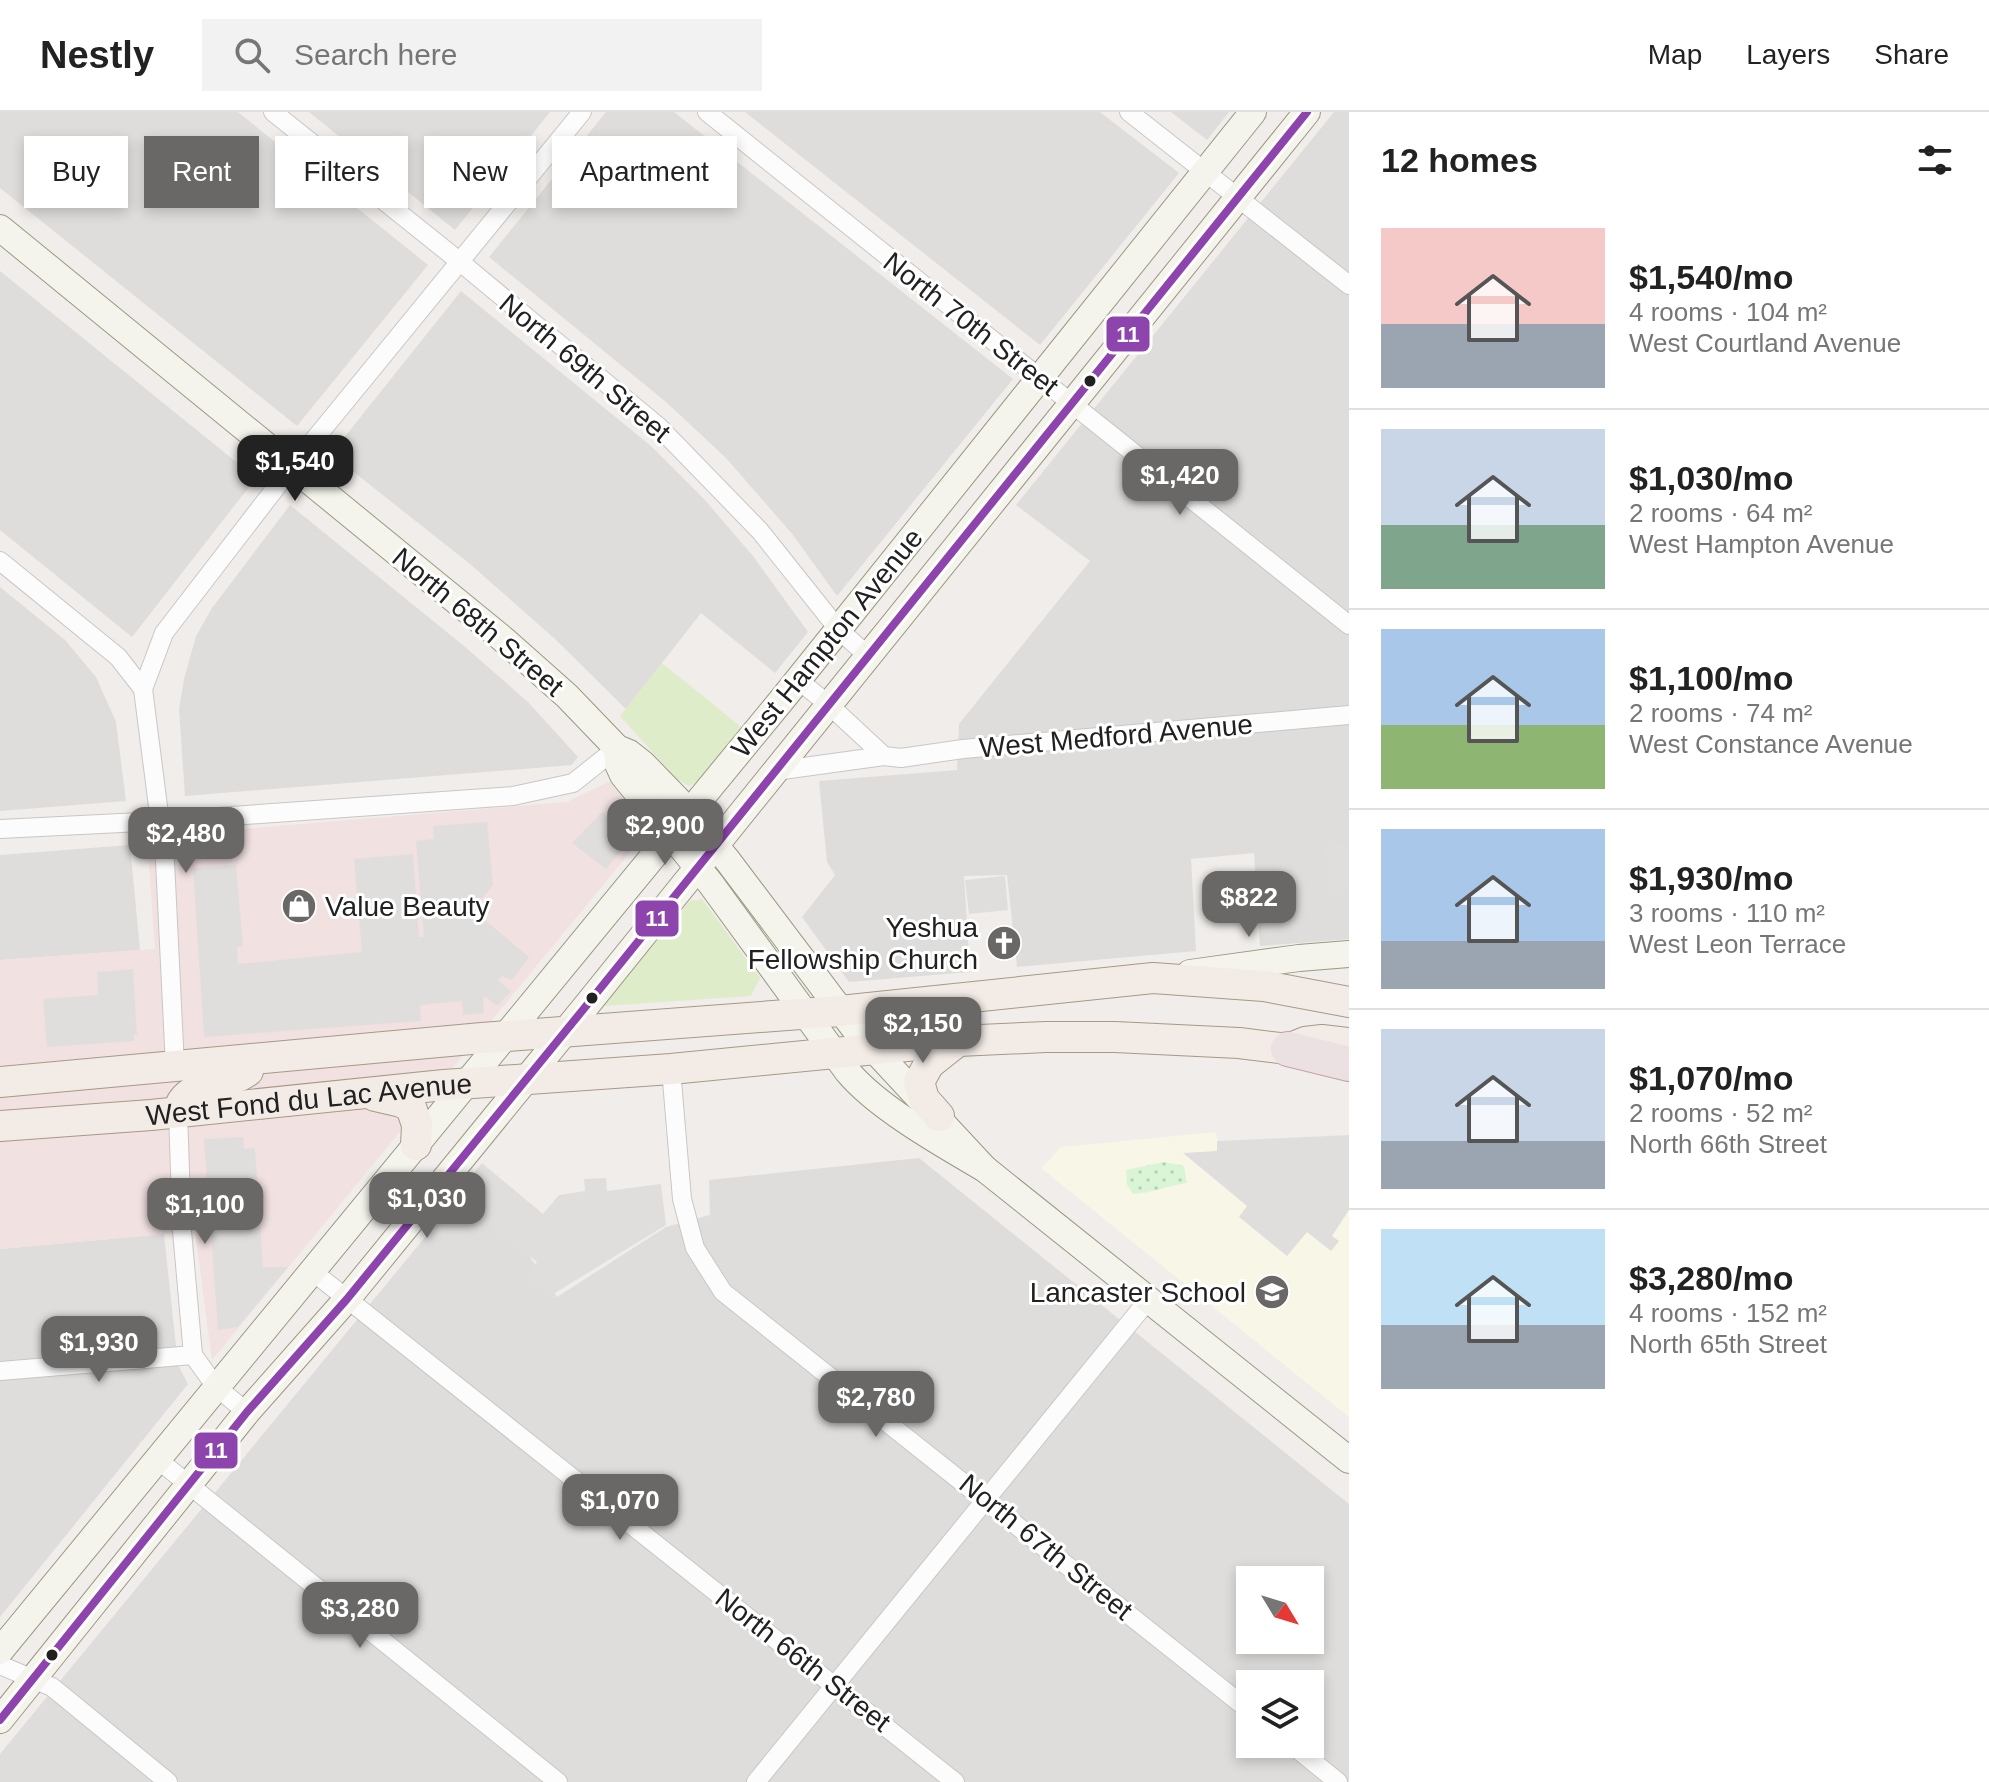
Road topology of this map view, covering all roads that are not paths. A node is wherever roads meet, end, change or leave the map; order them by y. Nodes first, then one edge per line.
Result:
1 (273, 112) edge
2 (582, 112) edge
3 (707, 112) edge
4 (1129, 112) edge
5 (1253, 112) edge
6 (1307, 112) edge
7 (1205, 171) junction
8 (1238, 198) junction
9 (0, 228) edge
10 (459, 261) junction
11 (1349, 285) edge
12 (1039, 376) junction
13 (1071, 403) junction
14 (291, 468) junction
15 (0, 561) edge
16 (1349, 625) edge
17 (838, 629) junction
18 (867, 655) junction
19 (798, 680) junction
20 (143, 689) junction
21 (828, 704) junction
22 (1349, 715) edge
23 (617, 748) junction
24 (884, 756) junction
25 (775, 771) junction
26 (689, 814) junction
27 (161, 821) junction
28 (0, 829) edge
29 (672, 835) junction
30 (715, 845) junction
31 (697, 867) junction
32 (1349, 954) edge
33 (1153, 978) junction
34 (1349, 1002) edge
35 (840, 1011) junction
36 (805, 1013) junction
37 (563, 1033) junction
38 (505, 1037) junction
39 (958, 1041) junction
40 (1349, 1043) edge
41 (872, 1048) junction
42 (1288, 1049) junction
43 (833, 1052) junction
44 (262, 1060) junction
45 (1349, 1064) edge
46 (175, 1067) junction
47 (671, 1069) junction
48 (98, 1075) junction
49 (526, 1079) junction
50 (0, 1082) edge
51 (466, 1084) junction
52 (361, 1094) junction
53 (178, 1112) junction
54 (939, 1116) junction
55 (90, 1119) junction
56 (13, 1125) edge
57 (416, 1145) junction
58 (985, 1169) junction
59 (312, 1271) junction
60 (347, 1299) junction
61 (1149, 1299) junction
62 (193, 1355) junction
63 (0, 1371) edge
64 (216, 1387) junction
65 (247, 1412) junction
66 (157, 1459) junction
67 (1349, 1460) edge
68 (190, 1485) junction
69 (986, 1499) junction
70 (0, 1651) edge
71 (0, 1665) edge
72 (33, 1680) junction
73 (835, 1685) junction
74 (1236, 1700) edge
75 (0, 1720) edge
76 (1308, 1758) edge
77 (168, 1782) edge
78 (558, 1782) edge
79 (756, 1782) edge
80 (955, 1782) edge
81 (1338, 1782) edge

1 - 10 street, North 69th Street
2 - 10 street
3 - 12 street, North 70th Street
4 - 7 street
5 - 7 main road, West Hampton Avenue
6 - 8 main road, West Hampton Avenue
7 - 8 street
7 - 12 main road, West Hampton Avenue
8 - 11 street
8 - 13 main road, West Hampton Avenue
9 - 14 main road, North 68th Street
10 - 14 street
10 - 17 street, North 69th Street
12 - 13 street, North 70th Street
12 - 17 main road, West Hampton Avenue
13 - 16 street, North 70th Street
13 - 18 main road, West Hampton Avenue
14 - 20 street
14 - 23 main road, North 68th Street
15 - 20 street
17 - 18 street, North 69th Street
17 - 19 main road, West Hampton Avenue
18 - 21 main road, West Hampton Avenue
19 - 21 street
19 - 26 main road, West Hampton Avenue
20 - 27 street
21 - 24 street
21 - 25 main road, West Hampton Avenue
22 - 24 street, West Medford Avenue
23 - 26 main road, North 68th Street
23 - 27 street
23 - 29 main road, North 68th Street
24 - 25 street, West Medford Avenue
25 - 30 main road, West Hampton Avenue
26 - 29 main road, West Hampton Avenue
26 - 30 main road, North 68th Street
27 - 28 street
27 - 46 street
29 - 31 main road, North 68th Street
29 - 38 main road, West Hampton Avenue
30 - 31 main road, West Hampton Avenue
30 - 35 main road, North 68th Street
31 - 36 main road, North 68th Street
31 - 37 main road, West Hampton Avenue
32 - 33 main road, West Fond du Lac Avenue
33 - 34 main road, West Fond du Lac Avenue
33 - 35 main road, West Fond du Lac Avenue
35 - 36 main road, West Fond du Lac Avenue
35 - 41 main road, North 68th Street
36 - 37 main road, West Fond du Lac Avenue
36 - 43 main road, North 68th Street
37 - 38 main road, West Fond du Lac Avenue
37 - 49 main road, West Hampton Avenue
38 - 44 main road, West Fond du Lac Avenue
38 - 51 main road, West Hampton Avenue
39 - 41 main road, West Fond du Lac Avenue
39 - 42 main road, West Fond du Lac Avenue
39 - 54 main road
40 - 42 main road, West Fond du Lac Avenue
41 - 43 main road, West Fond du Lac Avenue
41 - 54 main road, North 68th Street
42 - 45 highway
43 - 47 main road, West Fond du Lac Avenue
43 - 58 main road, North 68th Street
44 - 46 main road, West Fond du Lac Avenue
44 - 53 main road
46 - 48 main road, West Fond du Lac Avenue
46 - 55 main road
47 - 49 main road, West Fond du Lac Avenue
47 - 69 street, North 67th Street
48 - 50 main road, West Fond du Lac Avenue
48 - 56 main road
49 - 51 main road, West Fond du Lac Avenue
49 - 60 main road, West Hampton Avenue
51 - 52 main road, West Fond du Lac Avenue
51 - 57 main road, West Hampton Avenue
52 - 53 main road, West Fond du Lac Avenue
52 - 57 main road
53 - 55 main road, West Fond du Lac Avenue
53 - 62 street
54 - 58 main road, North 68th Street
55 - 56 main road, West Fond du Lac Avenue
57 - 59 main road, West Hampton Avenue
58 - 61 main road, North 68th Street
59 - 60 street, North 66th Street
59 - 64 main road, West Hampton Avenue
60 - 65 main road, West Hampton Avenue
60 - 73 street, North 66th Street
61 - 67 main road, North 68th Street
61 - 69 street
62 - 63 street
62 - 64 street
64 - 65 street
64 - 66 main road, West Hampton Avenue
65 - 68 main road, West Hampton Avenue
66 - 68 street
66 - 70 main road, West Hampton Avenue
68 - 72 main road, West Hampton Avenue
68 - 78 street
69 - 73 street
69 - 74 street, North 67th Street
71 - 72 street
72 - 75 main road, West Hampton Avenue
72 - 77 street
73 - 79 street
73 - 80 street, North 66th Street
76 - 81 street

